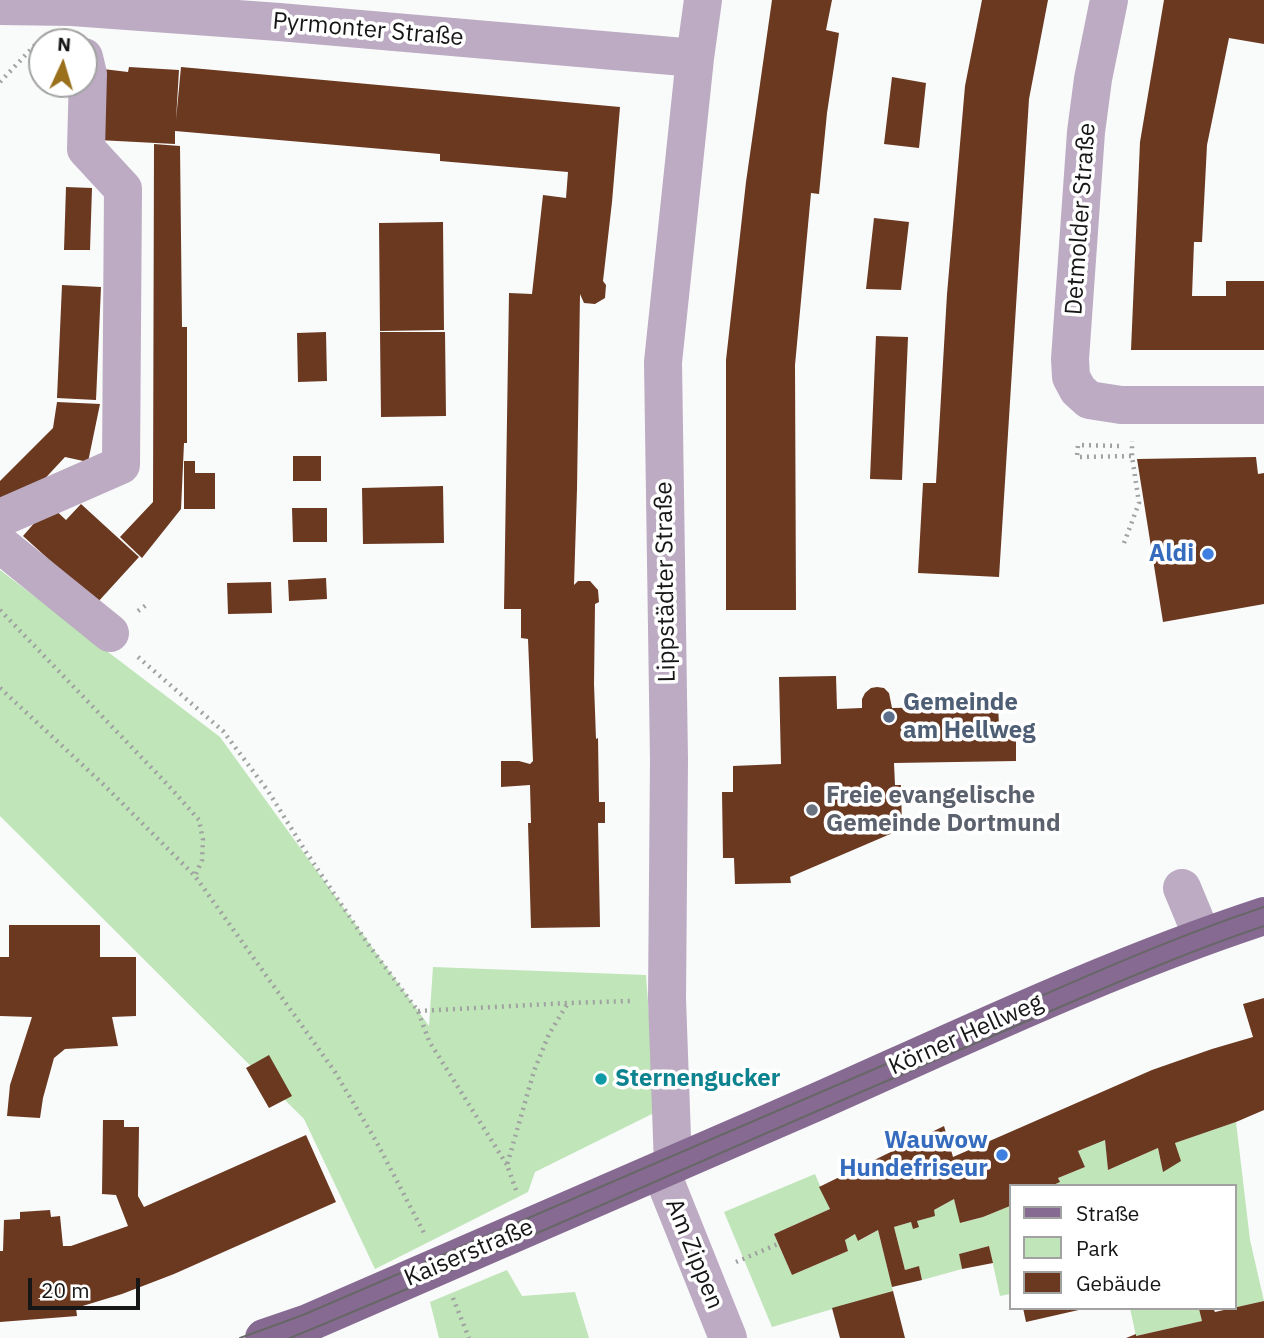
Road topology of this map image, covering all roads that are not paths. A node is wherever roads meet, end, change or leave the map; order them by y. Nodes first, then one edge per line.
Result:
1 (703, 0) edge
2 (1110, 0) edge
3 (0, 6) edge
4 (76, 25) edge
5 (695, 58) junction
6 (87, 98) edge
7 (1264, 405) edge
8 (0, 518) edge
9 (0, 544) edge
10 (110, 633) road end
11 (1182, 888) dead end
12 (1264, 916) edge
13 (1202, 936) junction
14 (666, 1168) junction
15 (264, 1338) edge
16 (728, 1338) edge

1 - 5 street, Lippstädter Straße
2 - 7 street, Detmolder Straße
3 - 4 street, Pyrmonter Straße
4 - 5 street, Pyrmonter Straße
5 - 14 street, Lippstädter Straße
6 - 8 street
9 - 10 street
11 - 13 street
12 - 13 main road, Körner Hellweg
13 - 14 main road, Körner Hellweg
14 - 15 main road, Kaiserstraße
14 - 16 street, Am Zippen

